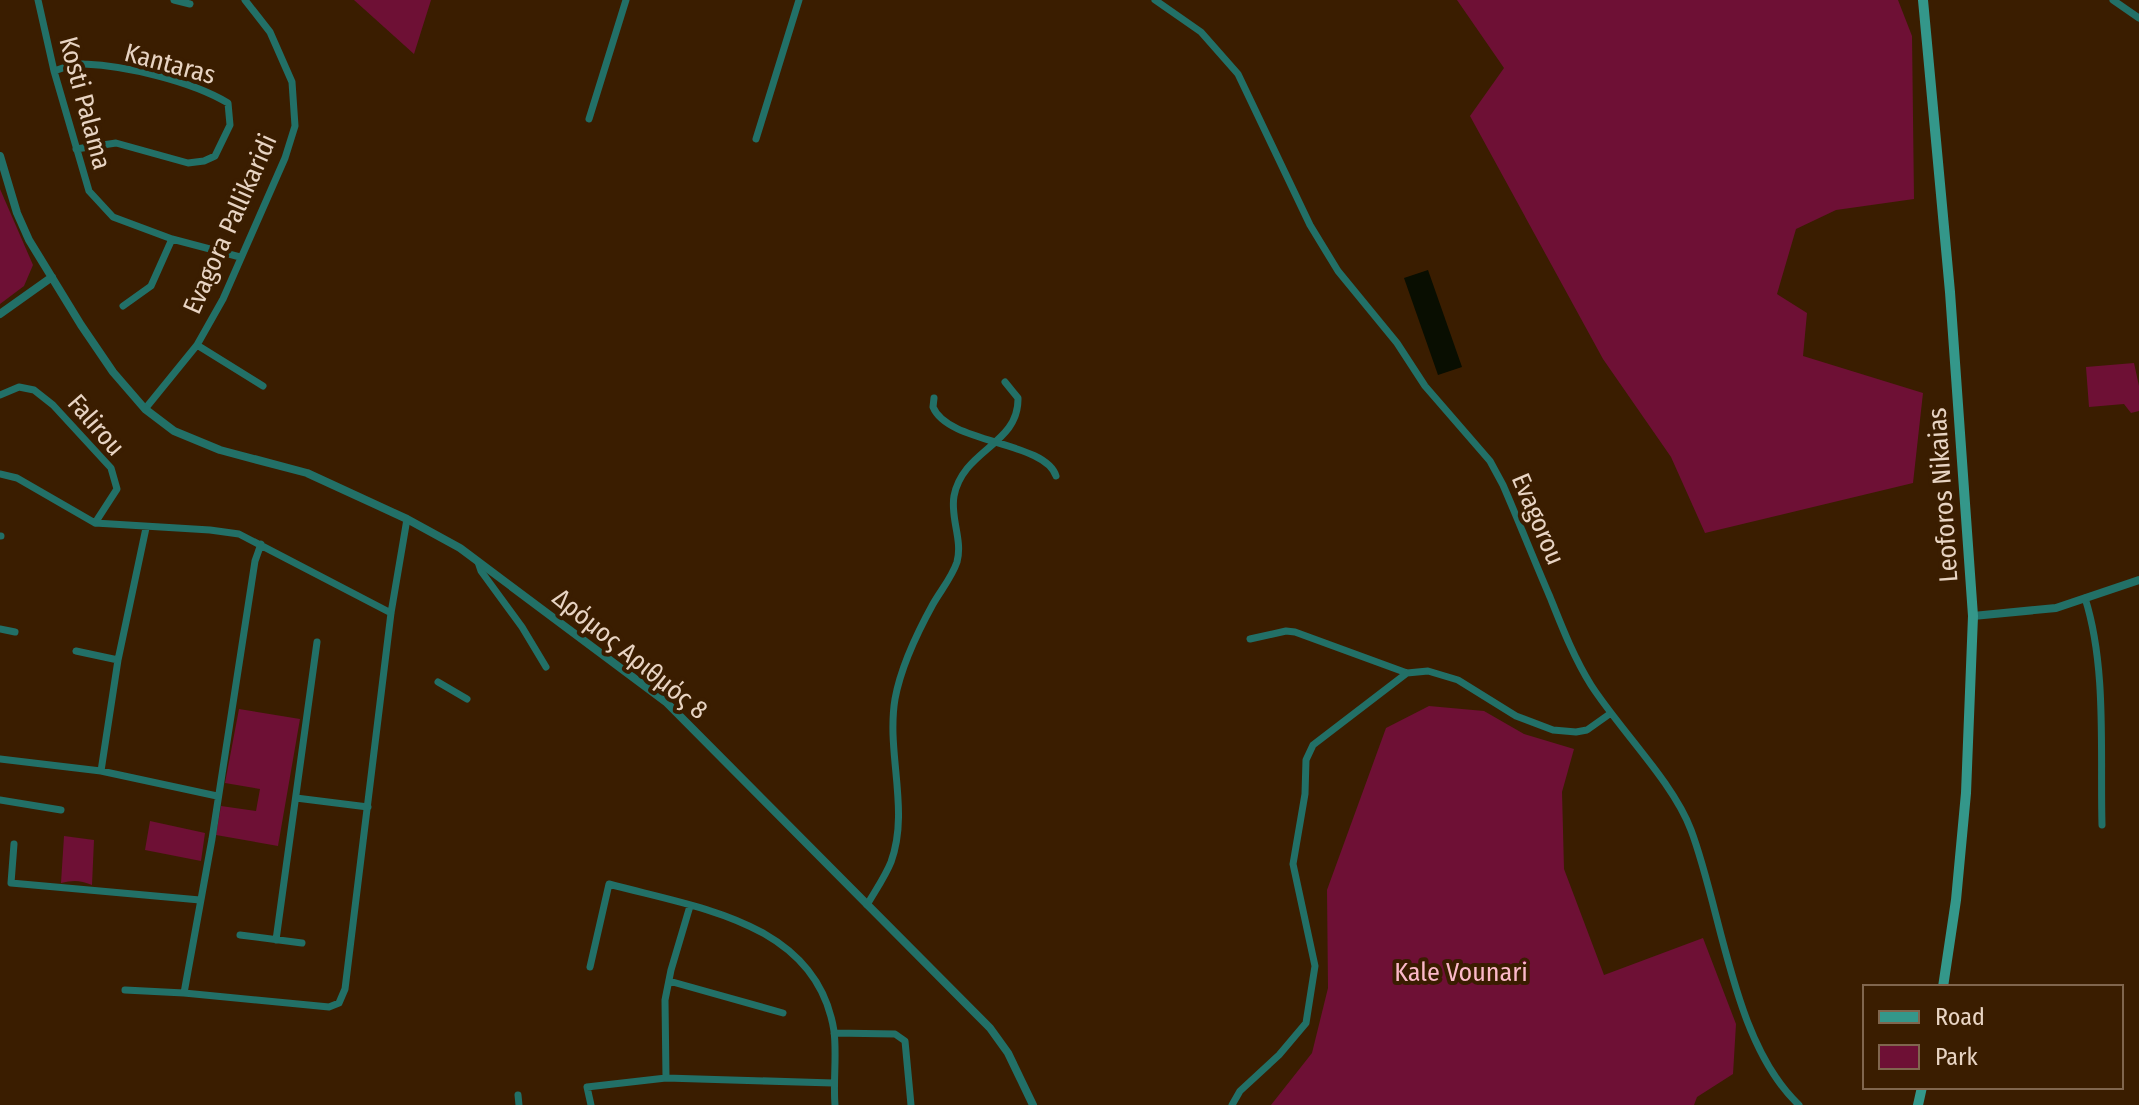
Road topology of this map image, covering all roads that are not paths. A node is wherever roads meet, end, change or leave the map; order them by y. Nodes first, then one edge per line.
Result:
1 (38, 0) edge
2 (174, 0) edge
3 (245, 0) edge
4 (626, 0) edge
5 (799, 0) edge
6 (1155, 0) edge
7 (1924, 0) edge
8 (2113, 0) edge
9 (190, 4) dead end
10 (2139, 18) edge
11 (54, 71) junction
12 (589, 119) dead end
13 (756, 139) dead end
14 (76, 149) junction
15 (0, 156) edge
16 (172, 239) junction
17 (240, 257) junction
18 (52, 277) junction
19 (123, 306) dead end
20 (0, 314) edge
21 (197, 345) junction
22 (1005, 382) dead end
23 (263, 386) dead end
24 (0, 395) edge
25 (934, 398) dead end
26 (145, 409) junction
27 (998, 441) junction
28 (0, 474) edge
29 (1056, 476) dead end
30 (407, 519) junction
31 (95, 523) junction
32 (146, 528) junction
33 (261, 544) junction
34 (478, 562) junction
35 (2139, 580) edge
36 (2085, 598) junction
37 (391, 613) junction
38 (1973, 616) junction
39 (0, 629) edge
40 (15, 632) dead end
41 (1250, 639) dead end
42 (317, 642) dead end
43 (76, 651) dead end
44 (118, 660) junction
45 (546, 667) dead end
46 (1407, 673) junction
47 (438, 682) dead end
48 (467, 699) dead end
49 (1611, 713) junction
50 (0, 759) edge
51 (101, 771) junction
52 (217, 796) junction
53 (296, 798) junction
54 (0, 800) edge
55 (368, 807) junction
56 (61, 810) dead end
57 (2102, 825) dead end
58 (14, 844) dead end
59 (200, 900) junction
60 (867, 905) junction
61 (690, 906) junction
62 (240, 935) dead end
63 (276, 940) junction
64 (302, 943) dead end
65 (590, 967) dead end
66 (669, 981) junction
67 (1943, 985) edge
68 (125, 990) dead end
69 (184, 993) junction
70 (783, 1013) dead end
71 (834, 1033) junction
72 (666, 1078) junction
73 (833, 1083) junction
74 (518, 1095) dead end
75 (519, 1105) edge
76 (591, 1105) edge
77 (835, 1105) edge
78 (911, 1105) edge
79 (1033, 1105) edge
80 (1232, 1105) edge
81 (1799, 1105) edge

1 - 11 street, Kosti Palama
2 - 9 street
3 - 17 street, Evagora Pallikaridi
4 - 12 street
5 - 13 street
6 - 49 street, Evagorou
7 - 38 main road, Leoforos Nikaias
8 - 10 street
11 - 14 street, Kosti Palama
11 - 14 street, Kantaras
14 - 16 street, Kosti Palama
15 - 18 street, Δρόμος Αριθμός 8
16 - 17 street, Kosti Palama
16 - 19 street
17 - 21 street, Evagora Pallikaridi
18 - 20 street
18 - 26 street, Δρόμος Αριθμός 8
21 - 23 street
21 - 26 street, Evagora Pallikaridi
22 - 27 street
24 - 31 street, Falirou
25 - 27 street
26 - 30 street, Δρόμος Αριθμός 8
27 - 29 street
27 - 60 street
28 - 31 street
30 - 34 street, Δρόμος Αριθμός 8
30 - 37 street
31 - 32 street
32 - 33 street
32 - 44 street
33 - 37 street
33 - 52 street
34 - 45 street
34 - 60 street, Δρόμος Αριθμός 8
35 - 36 street
36 - 38 street
36 - 57 street
37 - 55 street
38 - 67 main road, Leoforos Nikaias
39 - 40 street
41 - 46 street
42 - 53 street
43 - 44 street
44 - 51 street
46 - 49 street
46 - 80 street
47 - 48 street
49 - 81 street, Evagorou
50 - 51 street
51 - 52 street
52 - 59 street
53 - 55 street
53 - 63 street
54 - 56 street
55 - 69 street
58 - 59 street
59 - 69 street
60 - 79 street, Δρόμος Αριθμός 8
61 - 65 street
61 - 66 street
61 - 71 street
62 - 63 street
63 - 64 street
66 - 70 street
66 - 72 street
68 - 69 street
71 - 73 street
71 - 78 street
72 - 73 street
72 - 76 street
73 - 77 street
74 - 75 street

